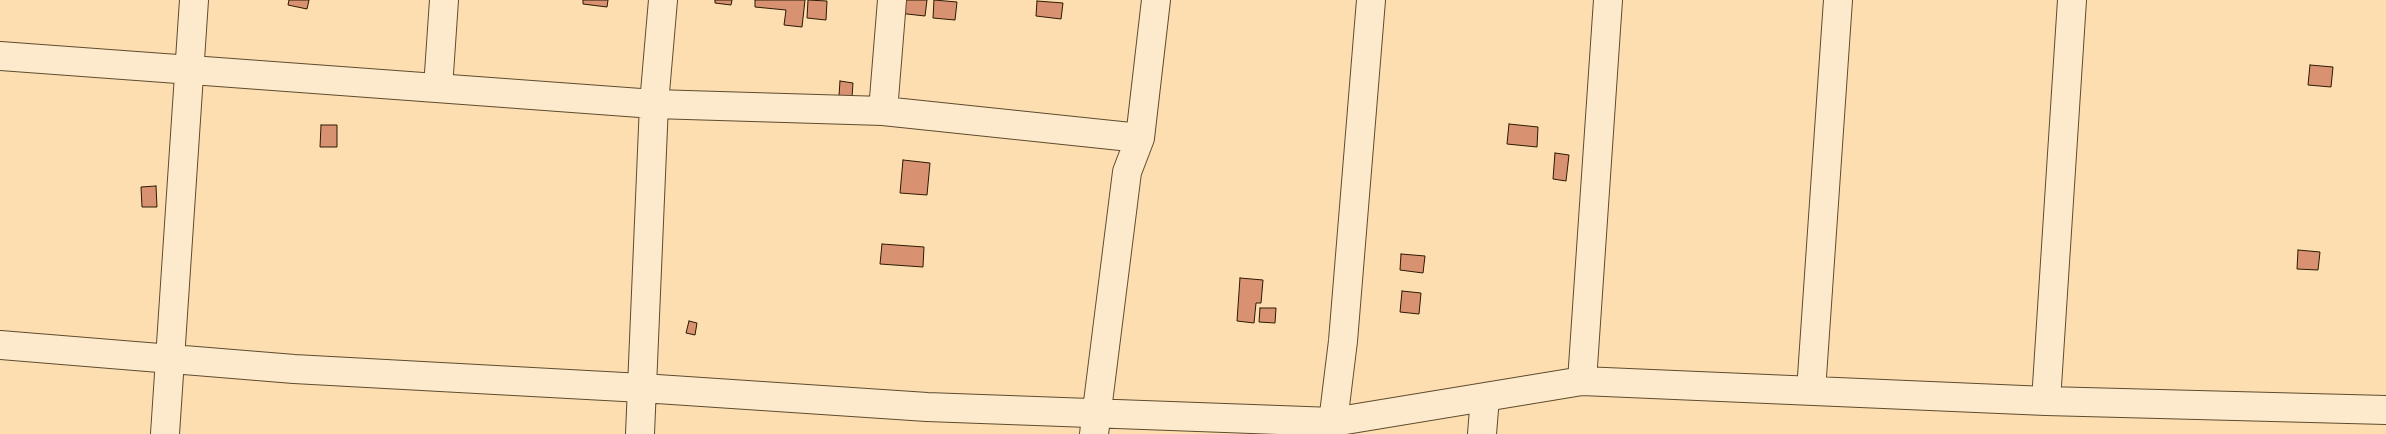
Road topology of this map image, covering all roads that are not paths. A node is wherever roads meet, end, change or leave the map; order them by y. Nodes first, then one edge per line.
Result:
1 (194, 0) edge
2 (444, 0) edge
3 (663, 0) edge
4 (892, 0) edge
5 (1156, 0) edge
6 (1371, 0) edge
7 (1608, 0) edge
8 (1838, 0) edge
9 (2072, 0) edge
10 (0, 56) edge
11 (189, 68) junction
12 (438, 88) junction
13 (654, 104) junction
14 (883, 111) junction
15 (1140, 138) junction
16 (0, 345) edge
17 (170, 359) junction
18 (1582, 381) junction
19 (642, 388) junction
20 (1812, 391) junction
21 (1485, 397) junction
22 (2046, 401) junction
23 (2386, 410) edge
24 (1333, 422) junction
25 (1094, 424) edge
26 (1297, 427) edge
27 (165, 434) edge
28 (640, 434) edge
29 (1482, 434) edge

1 - 11 street
2 - 12 street
3 - 13 street
4 - 14 street
5 - 15 street
6 - 24 street
7 - 18 street
8 - 20 street
9 - 22 street
10 - 11 street
11 - 12 street
11 - 17 street
12 - 13 street
13 - 14 street
13 - 19 street
14 - 15 street
15 - 25 street
16 - 17 street
17 - 19 street
17 - 27 street
18 - 20 street
18 - 21 street
19 - 25 street
19 - 28 street
20 - 22 street
21 - 24 street
21 - 29 street
22 - 23 street
24 - 26 street
25 - 26 street

